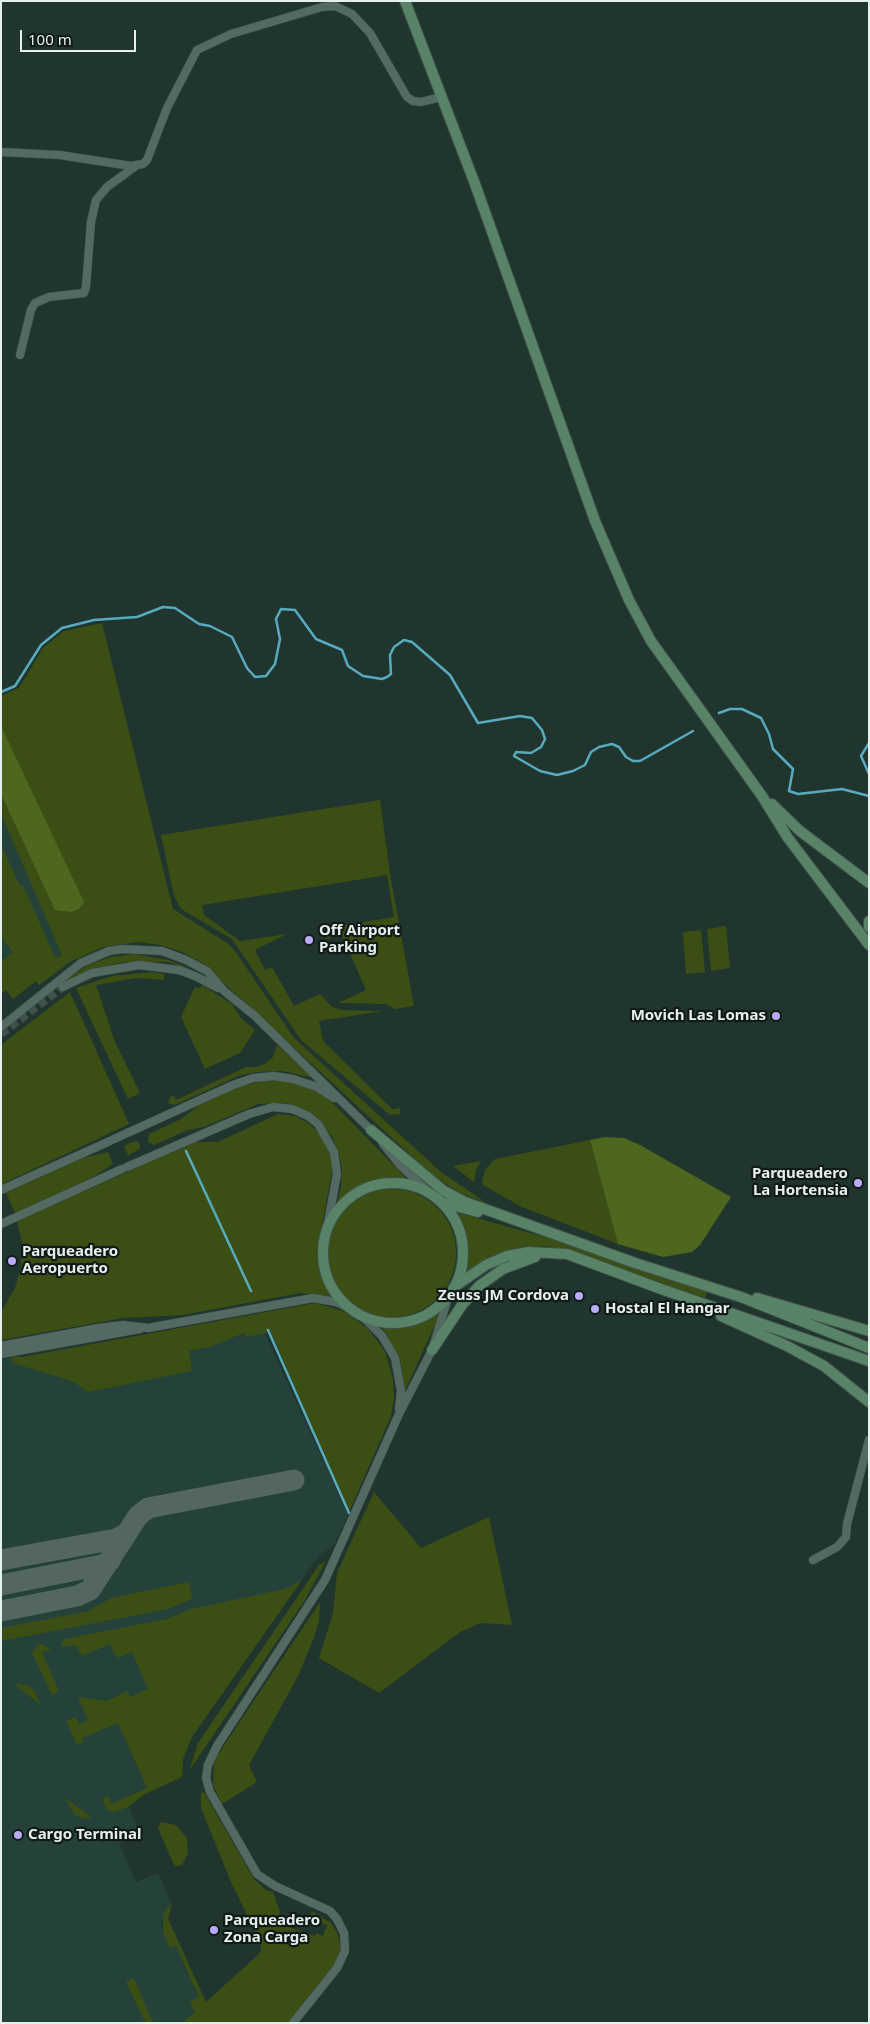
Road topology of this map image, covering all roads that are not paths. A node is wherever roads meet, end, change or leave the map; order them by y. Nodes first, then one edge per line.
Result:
1 (405, 1) edge
2 (441, 97) junction
3 (1, 152) edge
4 (137, 165) junction
5 (20, 355) dead end
6 (762, 796) junction
7 (869, 883) edge
8 (869, 921) edge
9 (869, 927) edge
10 (869, 945) edge
11 (63, 987) tunnel mouth
12 (224, 991) junction
13 (1, 1027) edge
14 (350, 1109) junction
15 (371, 1130) junction
16 (1, 1190) edge
17 (431, 1194) junction
18 (440, 1201) junction
19 (494, 1214) junction
20 (1, 1224) edge
21 (327, 1228) junction
22 (552, 1252) junction
23 (661, 1290) junction
24 (451, 1291) junction
25 (742, 1297) junction
26 (349, 1308) junction
27 (361, 1315) junction
28 (148, 1328) junction
29 (869, 1330) edge
30 (1, 1346) edge
31 (869, 1348) edge
32 (432, 1350) junction
33 (1, 1354) edge
34 (869, 1361) edge
35 (869, 1402) edge
36 (399, 1414) junction
37 (869, 1440) edge
38 (813, 1560) dead end
39 (294, 2023) edge

1 - 2 main road
2 - 4 street
2 - 6 main road
3 - 4 street
4 - 5 street
6 - 7 main road
6 - 10 main road
8 - 9 main road
11 - 12 street
12 - 13 street
12 - 14 street
14 - 15 street
14 - 16 street
15 - 17 street
15 - 19 main road
17 - 18 main road
17 - 21 main road
18 - 19 main road
18 - 24 main road
19 - 25 main road
20 - 21 street
21 - 26 main road
22 - 23 main road
22 - 24 main road
22 - 32 main road
23 - 34 main road
23 - 35 main road
24 - 27 main road
24 - 32 street
25 - 29 main road
25 - 31 main road
26 - 27 main road
26 - 28 street
27 - 36 street
28 - 30 street
28 - 33 street
32 - 36 street
36 - 39 street
37 - 38 street

